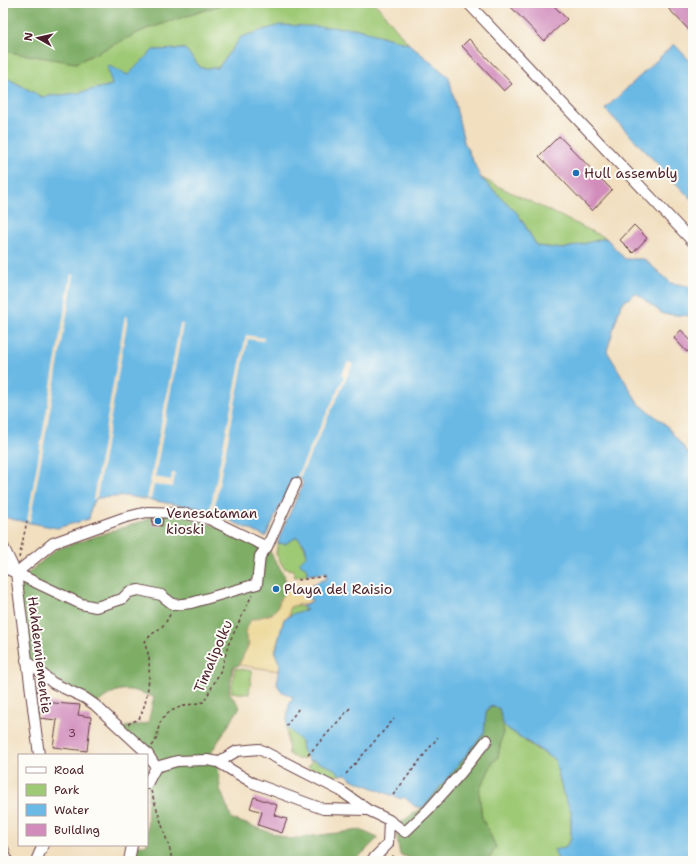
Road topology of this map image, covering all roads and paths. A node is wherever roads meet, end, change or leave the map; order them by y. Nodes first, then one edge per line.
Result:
1 (468, 3) edge
2 (693, 242) edge
3 (296, 483) dead end
4 (27, 522) dead end
5 (3, 546) edge
6 (267, 548) junction
7 (19, 558) dead end
8 (3, 567) edge
9 (16, 573) junction
10 (326, 576) dead end
11 (298, 580) dead end
12 (257, 584) junction
13 (174, 605) junction
14 (26, 660) junction
15 (351, 707) dead end
16 (299, 708) dead end
17 (394, 719) dead end
18 (286, 726) dead end
19 (120, 728) junction
20 (438, 738) dead end
21 (487, 740) dead end
22 (38, 754) edge
23 (146, 754) joint
24 (308, 755) dead end
25 (148, 757) edge
26 (218, 762) junction
27 (156, 767) junction
28 (346, 774) dead end
29 (148, 781) edge
30 (148, 786) edge
31 (393, 795) dead end
32 (368, 810) junction
33 (389, 820) junction
34 (43, 846) edge
35 (132, 846) edge
36 (3, 848) edge
37 (7, 861) edge
38 (36, 861) edge
39 (130, 861) edge
40 (172, 861) edge
41 (371, 861) edge
42 (382, 861) edge
43 (409, 861) edge

1 - 2 street
3 - 6 street
4 - 7 path
5 - 9 street, Hahdenniementie
6 - 9 street
6 - 12 street
8 - 9 street
9 - 13 street
9 - 14 street, Hahdenniementie
10 - 11 path
12 - 13 street
12 - 23 path, Timalipolku
13 - 19 path
14 - 19 street
14 - 22 street, Hahdenniementie
15 - 24 path
16 - 18 path
17 - 28 path
19 - 23 street
20 - 31 path
21 - 33 street
25 - 27 street
26 - 27 street
26 - 32 street
26 - 32 street
27 - 29 street
30 - 40 path
32 - 33 street
33 - 41 street
34 - 38 street
35 - 39 street
36 - 37 street
42 - 43 path

